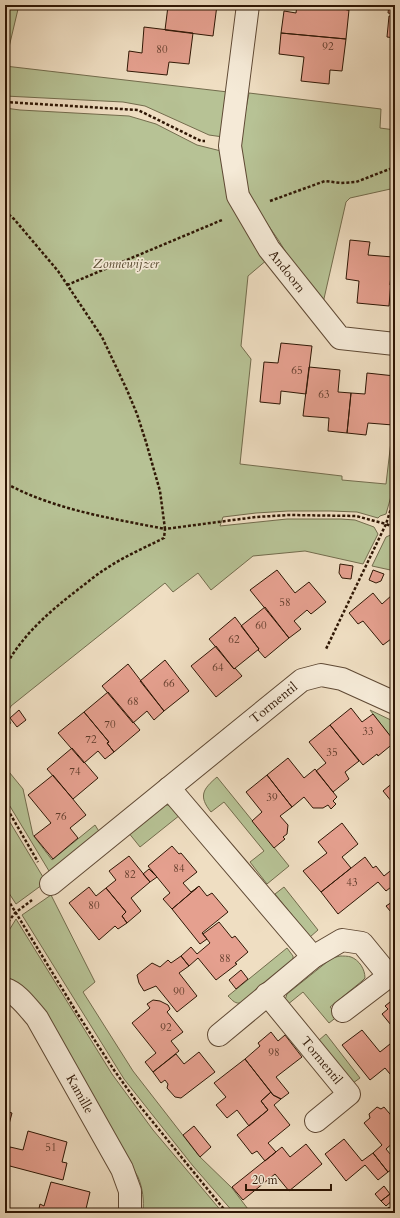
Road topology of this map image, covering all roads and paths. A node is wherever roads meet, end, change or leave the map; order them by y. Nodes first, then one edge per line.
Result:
1 (248, 5) edge
2 (5, 102) edge
3 (230, 146) junction
4 (5, 211) edge
5 (395, 344) edge
6 (5, 483) edge
7 (395, 496) edge
8 (386, 524) junction
9 (395, 528) edge
10 (165, 529) junction
11 (5, 667) edge
12 (322, 675) junction
13 (395, 703) edge
14 (170, 788) junction
15 (5, 805) edge
16 (51, 884) junction
17 (5, 895) edge
18 (15, 913) junction
19 (5, 926) edge
20 (313, 957) junction
21 (392, 976) edge
22 (5, 989) edge
23 (267, 994) junction
24 (343, 1011) dead end
25 (219, 1035) dead end
26 (316, 1121) dead end
27 (130, 1213) edge
28 (227, 1213) edge

1 - 3 street, Andoorn
2 - 3 path
3 - 5 street, Andoorn
4 - 10 path
6 - 10 path
7 - 8 path
8 - 9 path
8 - 10 path
8 - 12 path
10 - 11 path
12 - 13 street, Tormentil
12 - 14 street, Tormentil
14 - 16 street, Tormentil
14 - 20 street
15 - 16 path
16 - 18 path
17 - 18 path
18 - 19 path
18 - 28 path
20 - 21 street
20 - 23 street
21 - 24 street
22 - 27 street, Kamille
23 - 25 street
23 - 26 street, Tormentil

